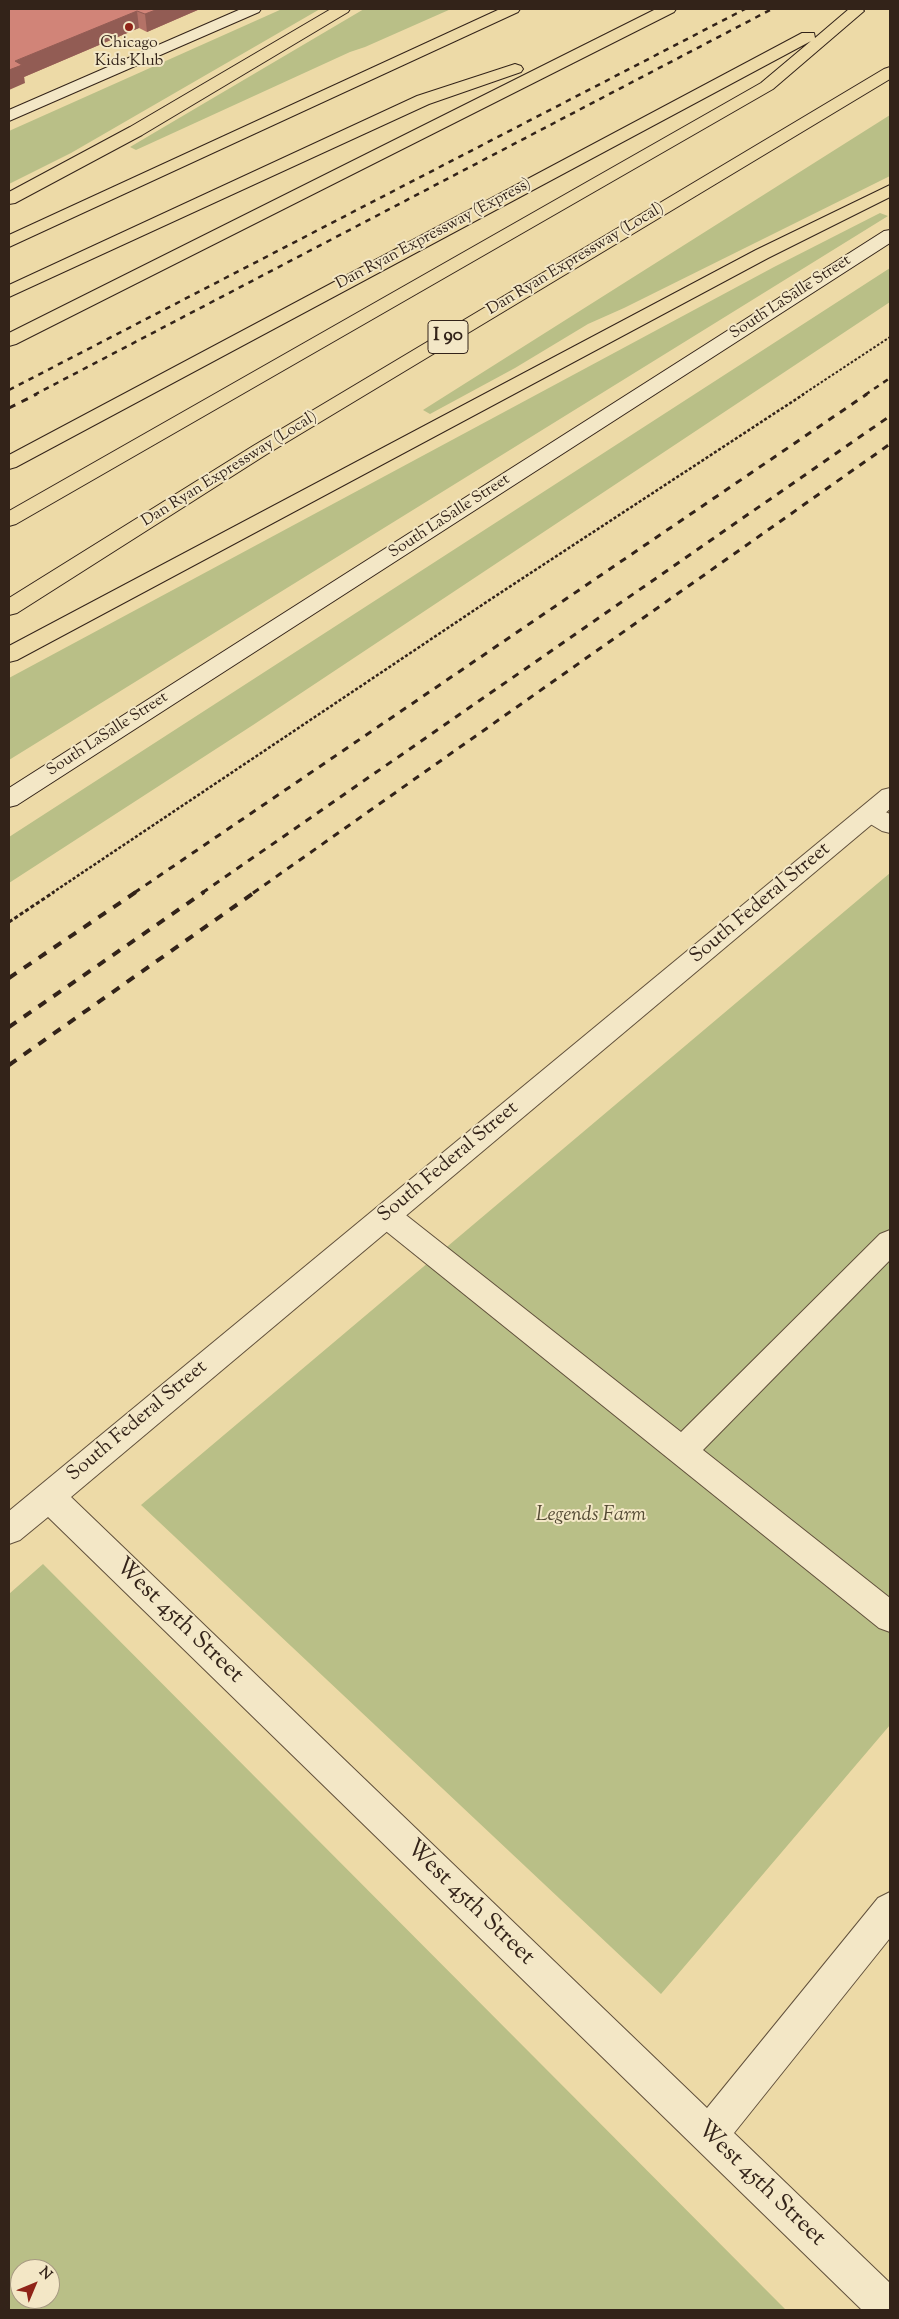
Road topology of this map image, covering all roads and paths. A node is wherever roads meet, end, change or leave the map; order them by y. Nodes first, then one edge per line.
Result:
1 (253, 9) edge
2 (342, 9) edge
3 (512, 9) edge
4 (668, 9) edge
5 (858, 10) edge
6 (609, 38) junction
7 (890, 72) edge
8 (9, 116) edge
9 (890, 190) edge
10 (9, 199) edge
11 (890, 235) edge
12 (9, 242) edge
13 (9, 292) edge
14 (890, 337) edge
15 (9, 340) edge
16 (9, 463) edge
17 (9, 520) edge
18 (9, 608) edge
19 (9, 655) edge
20 (9, 799) edge
21 (884, 811) edge
22 (9, 922) edge
23 (387, 1216) junction
24 (890, 1242) edge
25 (682, 1451) junction
26 (49, 1496) junction
27 (9, 1530) edge
28 (890, 1617) edge
29 (890, 1910) edge
30 (709, 2135) junction
31 (890, 2310) edge

1 - 8 street
2 - 10 highway
3 - 12 highway
4 - 6 highway
5 - 16 highway, Dan Ryan Expressway (Express)
5 - 17 highway
6 - 13 highway
6 - 15 highway
7 - 18 highway, Dan Ryan Expressway (Local) / I 90
9 - 19 highway
11 - 20 street, South LaSalle Street
14 - 22 path
21 - 23 street, South Federal Street
23 - 25 street
23 - 26 street, South Federal Street
24 - 25 street
25 - 28 street
26 - 27 street, South Federal Street
26 - 30 street, West 45th Street
29 - 30 street
30 - 31 street, West 45th Street

